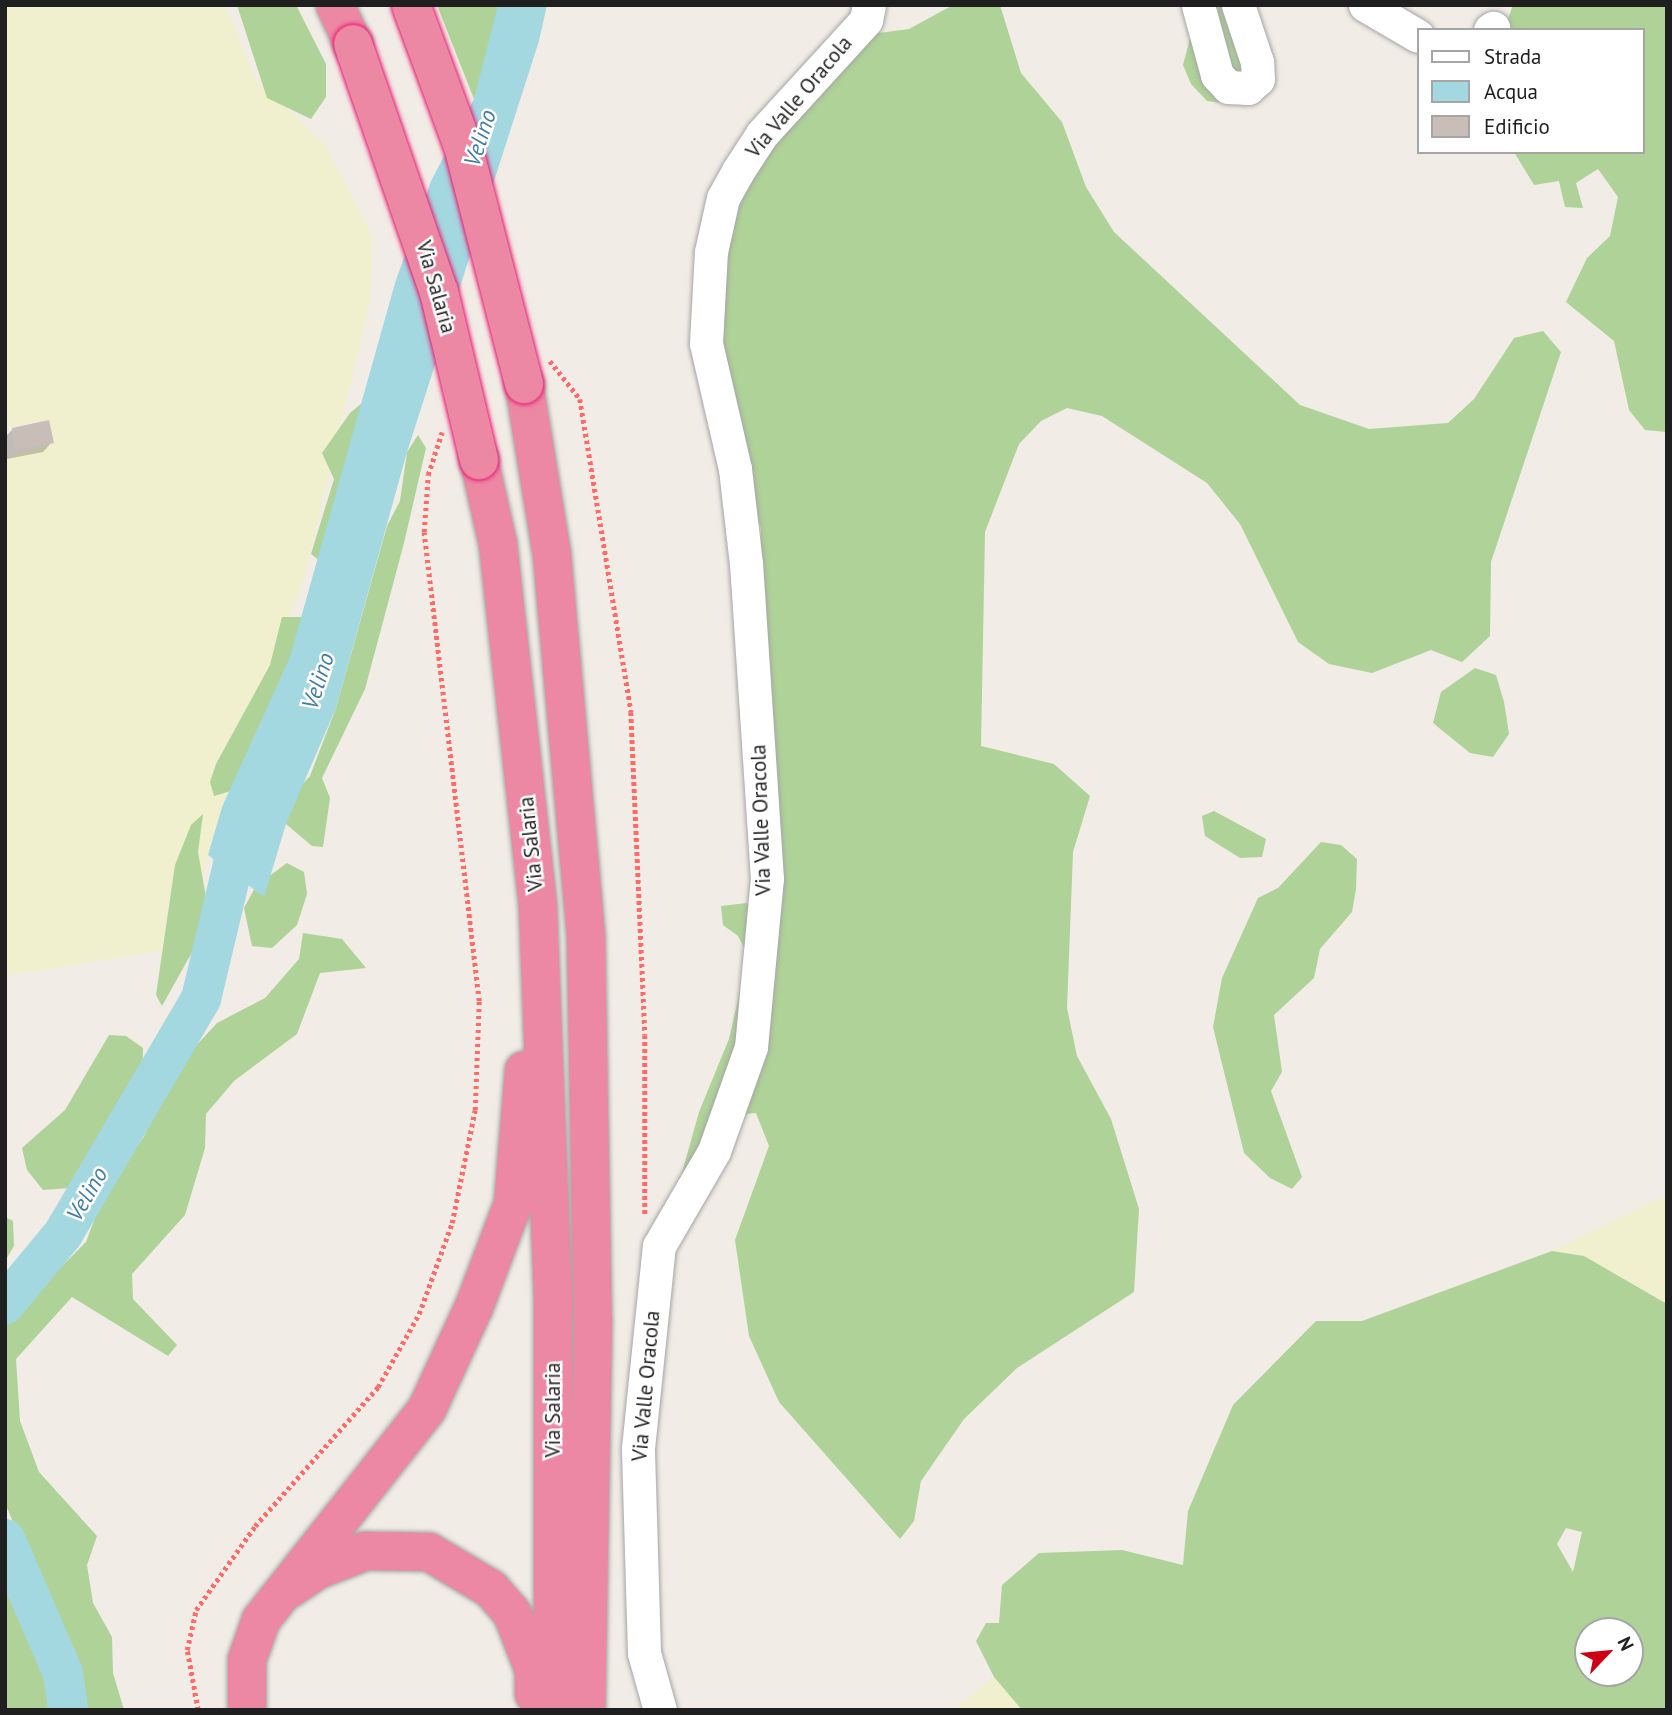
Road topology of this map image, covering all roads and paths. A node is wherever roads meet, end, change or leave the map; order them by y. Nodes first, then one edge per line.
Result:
1 (411, 5) edge
2 (869, 5) edge
3 (1198, 5) edge
4 (1238, 5) edge
5 (1365, 5) edge
6 (337, 18) edge
7 (1416, 35) edge
8 (536, 371) junction
9 (445, 422) dead end
10 (538, 908) junction
11 (659, 1246) junction
12 (593, 1320) junction
13 (275, 1602) junction
14 (198, 1710) edge
15 (247, 1710) edge
16 (534, 1710) edge
17 (553, 1710) edge
18 (586, 1710) edge
19 (612, 1710) edge
20 (660, 1710) edge

1 - 8 highway, Via Salaria, bridge
2 - 11 street, Via Valle Oracola
3 - 4 street
5 - 7 street
6 - 10 highway, Via Salaria, bridge
8 - 11 path
8 - 12 highway, Via Salaria
9 - 14 path
10 - 13 highway
10 - 17 highway, Via Salaria
11 - 20 street, Via Valle Oracola
12 - 18 highway, Via Salaria
12 - 19 highway
13 - 15 highway
13 - 16 highway

